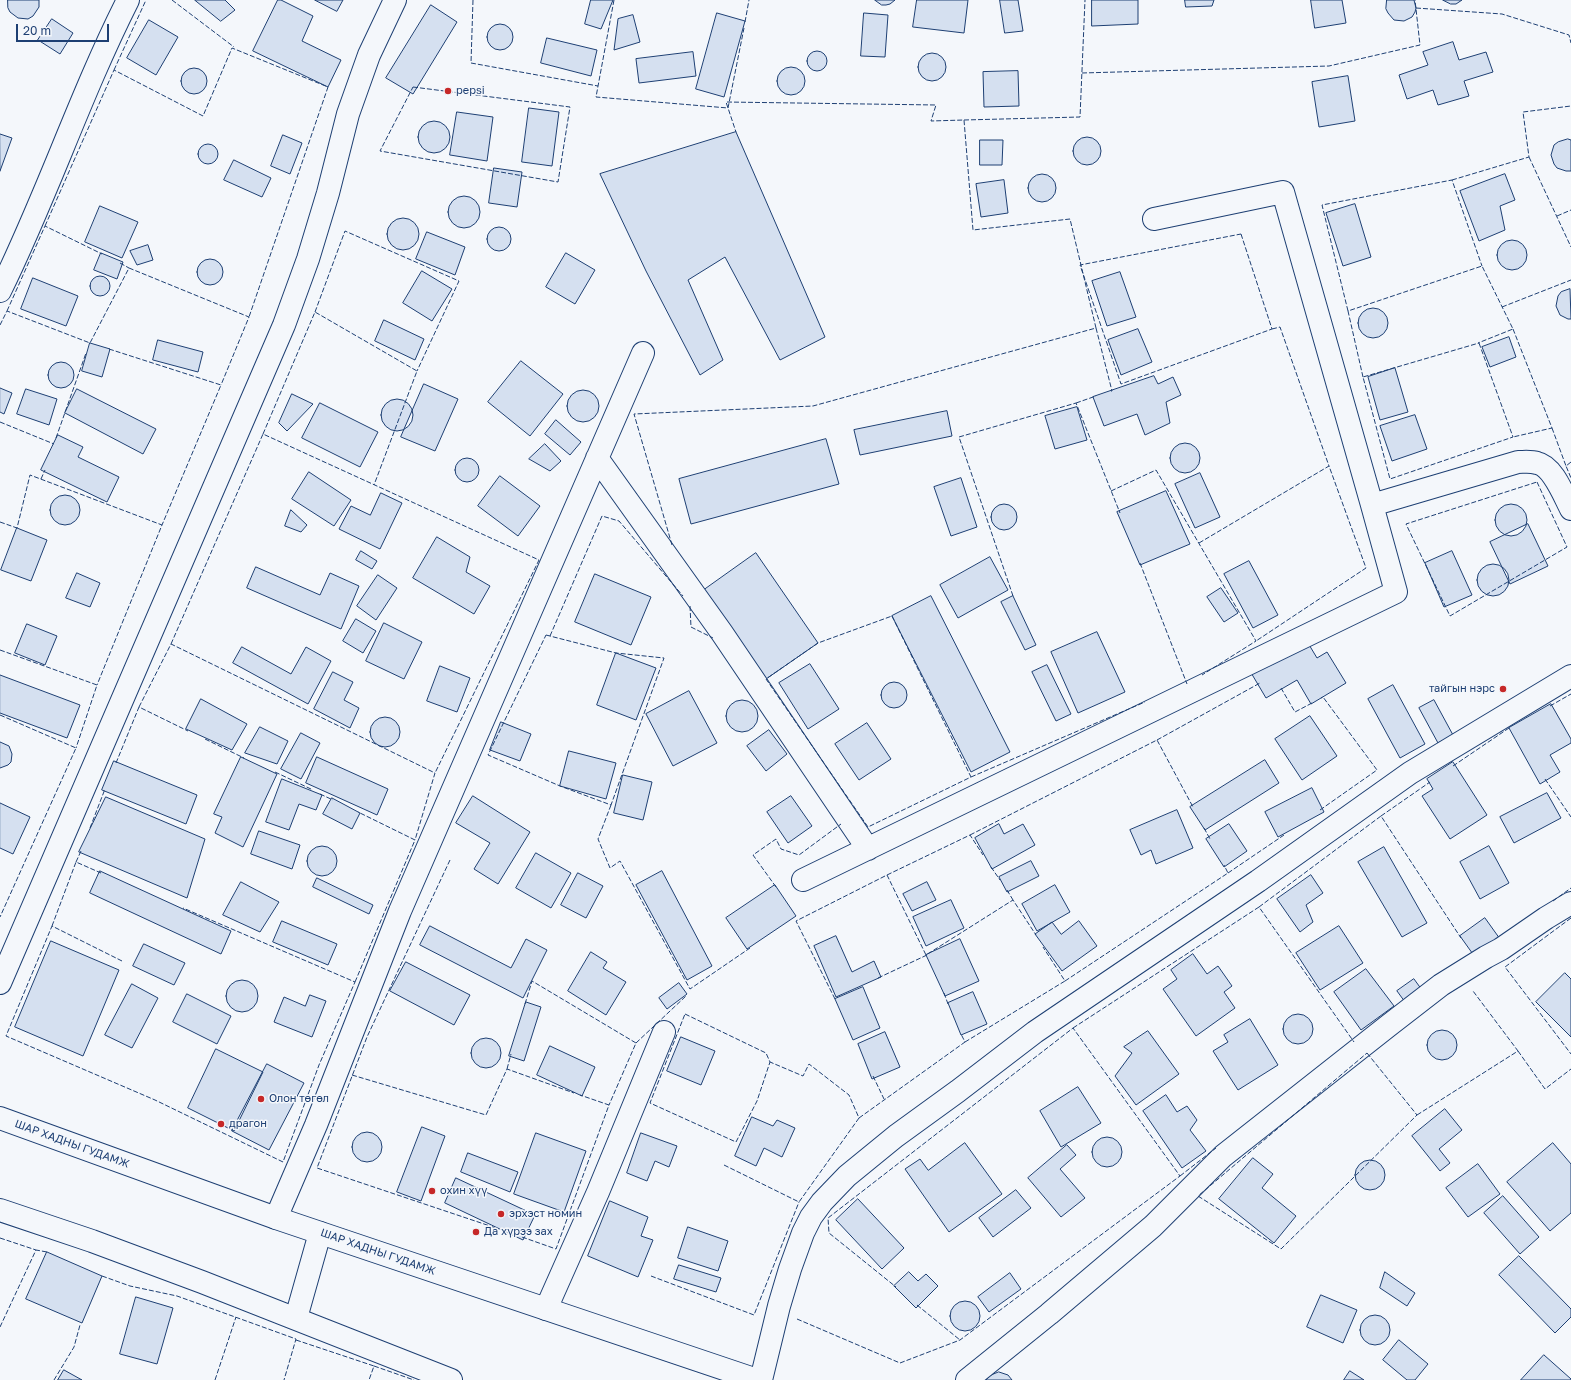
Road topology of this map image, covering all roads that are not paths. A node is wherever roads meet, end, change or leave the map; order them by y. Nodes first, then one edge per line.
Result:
1 (128, 0) edge
2 (395, 0) edge
3 (1154, 219) dead end
4 (0, 291) edge
5 (643, 352) dead end
6 (597, 458) junction
7 (1372, 505) junction
8 (1571, 509) edge
9 (1571, 676) edge
10 (868, 849) junction
11 (803, 880) dead end
12 (1571, 903) edge
13 (0, 983) edge
14 (664, 1032) dead end
15 (0, 1118) edge
16 (0, 1210) edge
17 (276, 1218) junction
18 (320, 1233) junction
19 (546, 1309) junction
20 (296, 1318) junction
21 (451, 1380) edge
22 (757, 1380) edge
23 (761, 1380) edge
24 (966, 1380) edge

1 - 4 street
2 - 13 street
3 - 7 street
5 - 6 street
6 - 10 street
6 - 17 street
7 - 8 street
7 - 10 street
9 - 23 street
10 - 11 street
12 - 24 street
14 - 19 street
15 - 17 street, ШАР ХАДНЫ ГУДАМЖ
16 - 20 street
17 - 18 street, ШАР ХАДНЫ ГУДАМЖ
18 - 19 street, ШАР ХАДНЫ ГУДАМЖ
18 - 20 street
19 - 22 street, ШАР ХАДНЫ ГУДАМЖ
20 - 21 street

